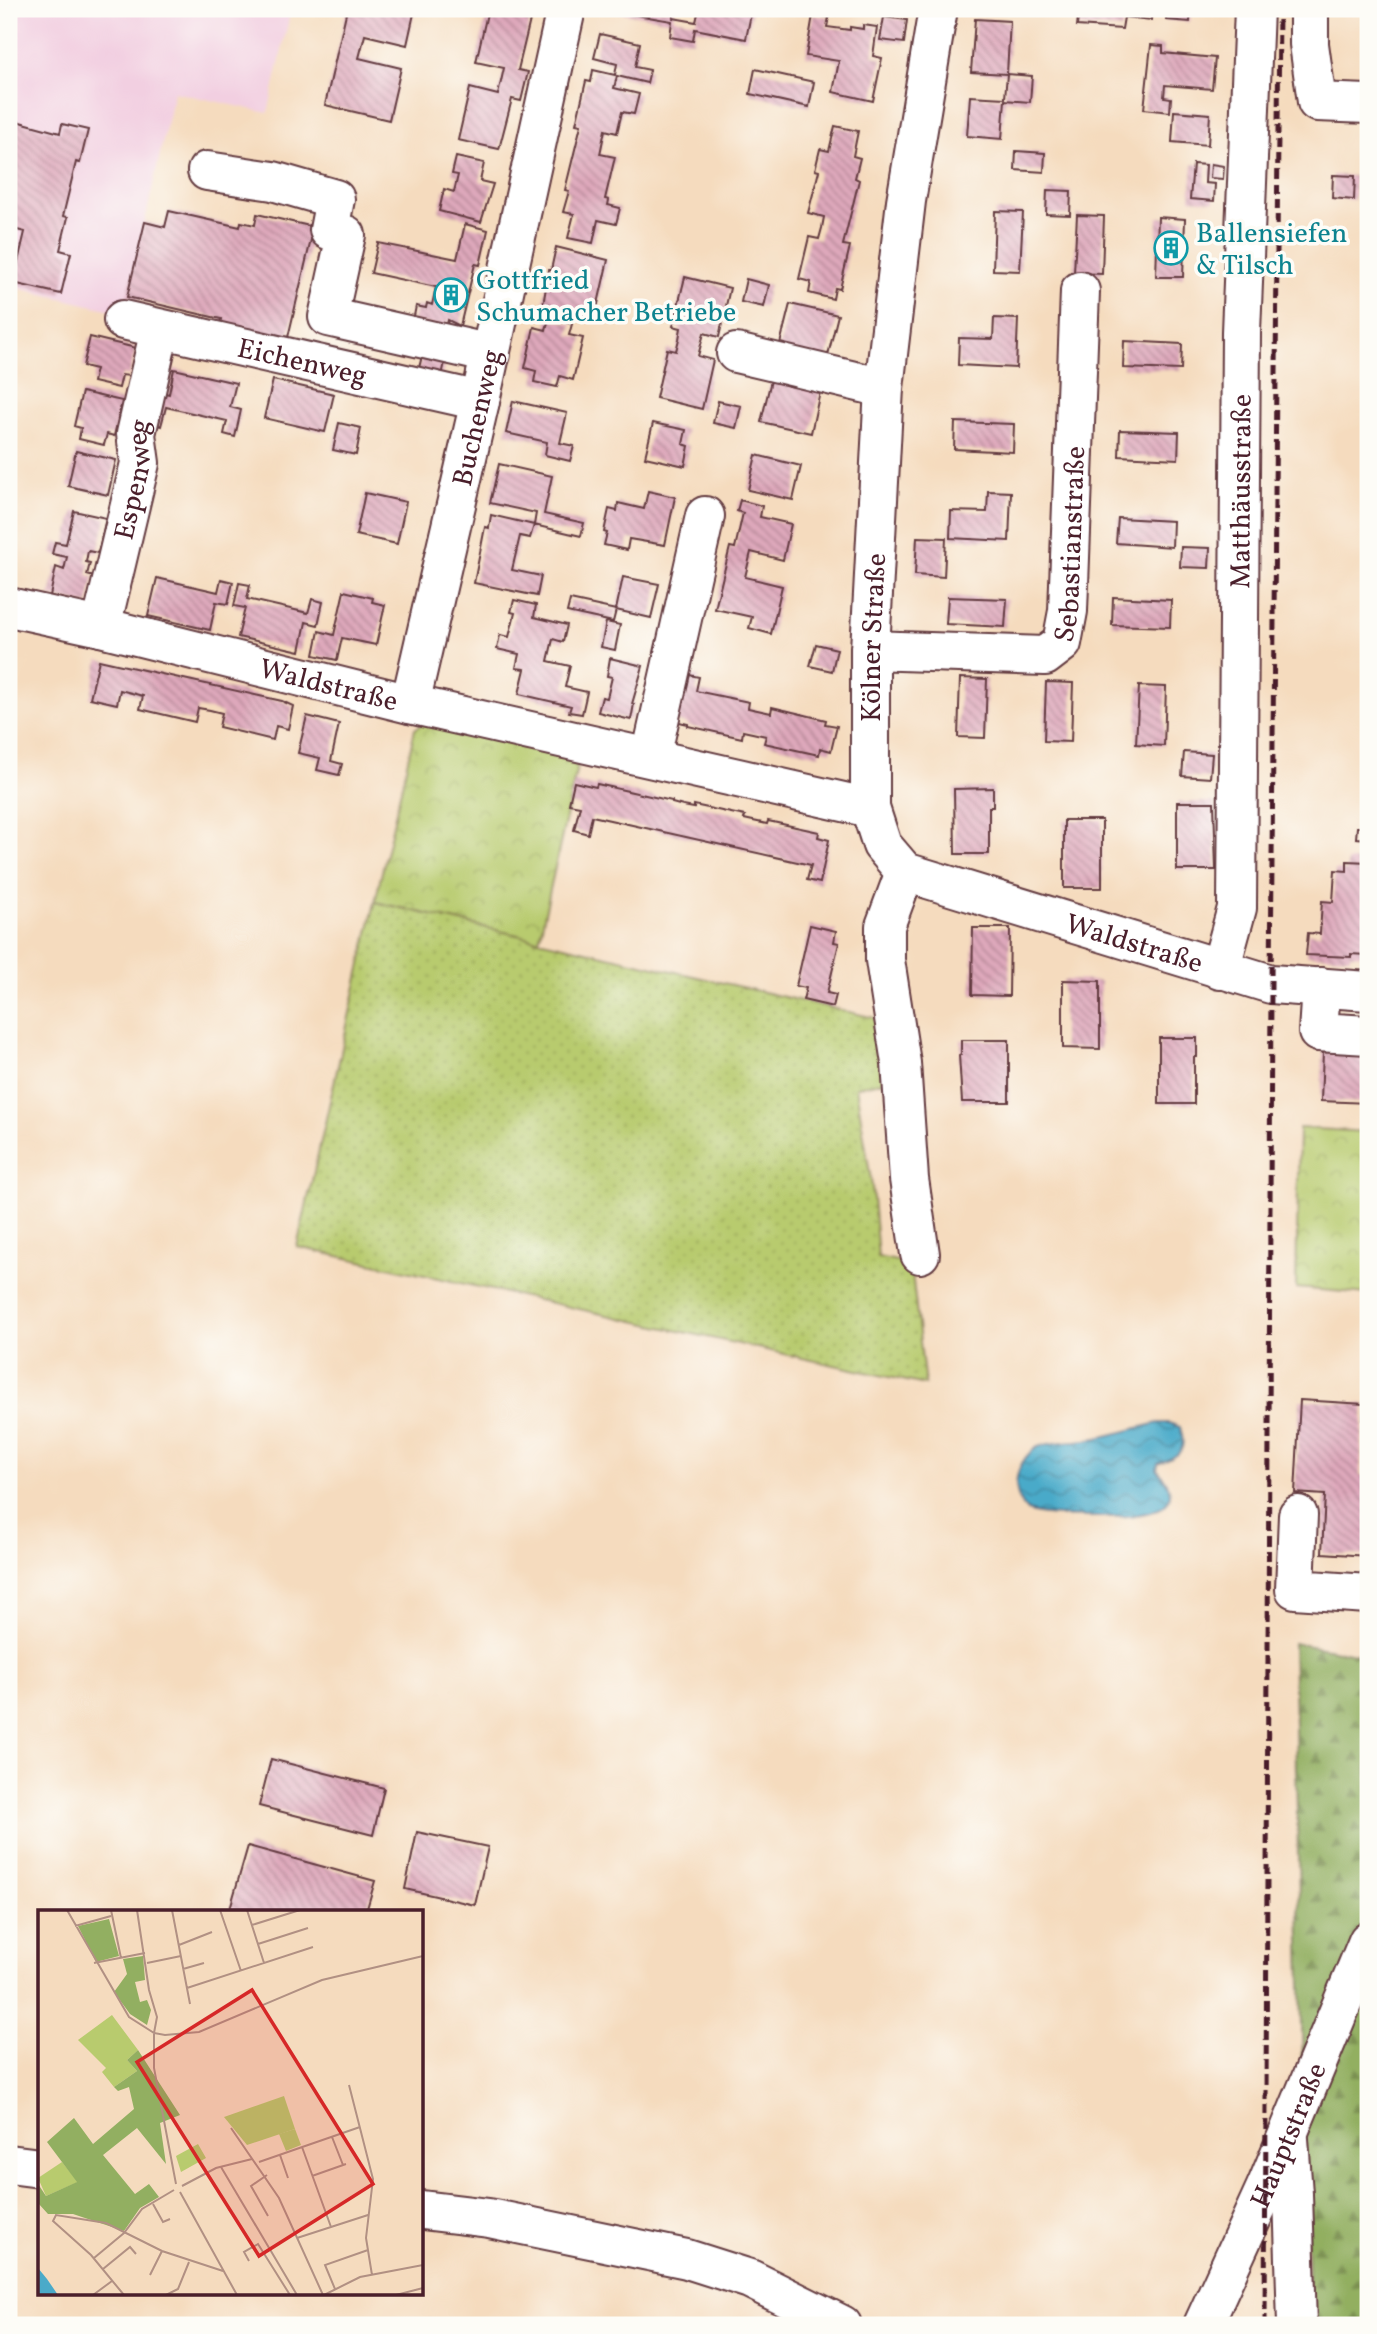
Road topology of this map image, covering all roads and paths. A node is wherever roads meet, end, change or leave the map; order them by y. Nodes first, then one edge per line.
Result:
1 (566, 9) edge
2 (938, 9) edge
3 (1254, 9) edge
4 (1309, 9) edge
5 (1368, 104) edge
6 (207, 171) dead end
7 (1080, 291) dead end
8 (123, 320) dead end
9 (160, 329) junction
10 (736, 353) dead end
11 (491, 354) junction
12 (884, 388) junction
13 (480, 401) junction
14 (705, 516) dead end
15 (9, 607) edge
16 (101, 627) junction
17 (870, 650) junction
18 (410, 704) junction
19 (651, 757) junction
20 (870, 808) junction
21 (905, 872) junction
22 (1220, 970) junction
23 (1321, 987) junction
24 (1368, 990) edge
25 (1368, 1035) edge
26 (920, 1254) dead end
27 (1298, 1515) dead end
28 (1368, 1594) edge
29 (1368, 1941) edge
30 (1288, 2133) junction
31 (9, 2164) edge
32 (38, 2168) edge
33 (424, 2210) edge
34 (842, 2325) edge
35 (1203, 2325) edge
36 (1297, 2325) edge

1 - 11 street, Buchenweg
2 - 12 street, Kölner Straße
3 - 22 street, Matthäusstraße
4 - 5 street
6 - 11 street
7 - 17 street, Sebastianstraße
8 - 9 street, Eichenweg
9 - 13 street, Eichenweg
9 - 16 street, Espenweg
10 - 12 street
11 - 13 street, Buchenweg
12 - 17 street, Kölner Straße
13 - 18 street, Buchenweg
14 - 19 street
15 - 16 street, Waldstraße
16 - 18 street, Waldstraße
17 - 20 street, Kölner Straße
18 - 19 street, Waldstraße
19 - 20 street, Waldstraße
20 - 21 street, Kölner Straße
21 - 22 street, Waldstraße
21 - 26 street
22 - 23 street, Waldstraße
23 - 24 street, Waldstraße
23 - 25 street
27 - 28 street
29 - 30 street, Hauptstraße
30 - 35 street, Hauptstraße
30 - 36 street
31 - 32 street
33 - 34 street

